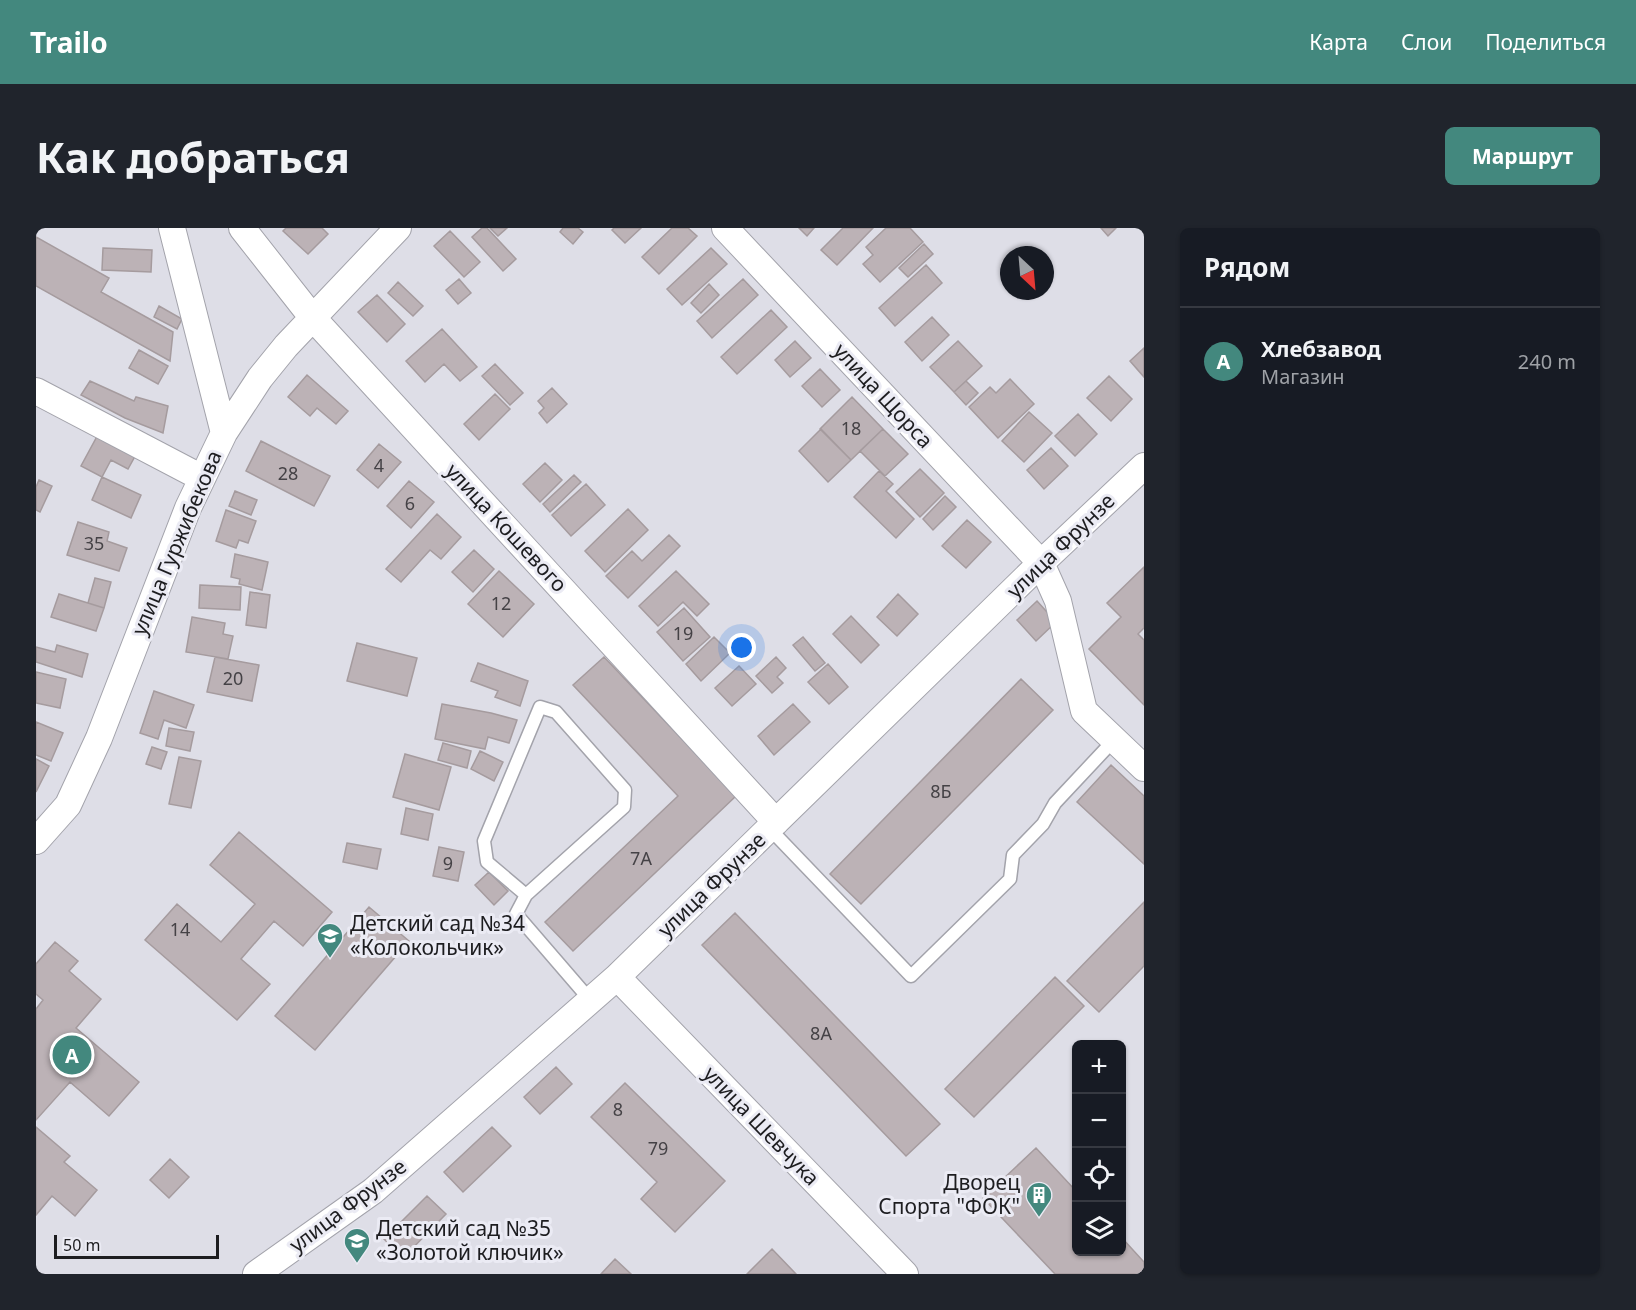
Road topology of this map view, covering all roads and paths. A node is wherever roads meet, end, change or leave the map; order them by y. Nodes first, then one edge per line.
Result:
1 (172, 228) edge
2 (242, 228) edge
3 (398, 228) edge
4 (725, 228) edge
5 (312, 317) junction
6 (36, 391) edge
7 (224, 433) junction
8 (1144, 466) edge
9 (202, 478) junction
10 (1041, 563) junction
11 (1114, 740) junction
12 (1144, 768) edge
13 (773, 826) junction
14 (36, 841) edge
15 (526, 895) junction
16 (617, 977) junction
17 (591, 1001) junction
18 (256, 1274) edge
19 (905, 1274) edge

1 - 7 street, улица Гуржибекова
2 - 5 street, улица Кошевого
3 - 5 street
4 - 10 street, улица Щорса
5 - 7 street
5 - 13 street, улица Кошевого
6 - 9 street
7 - 9 street, улица Гуржибекова
8 - 10 street, улица Фрунзе
9 - 14 street, улица Гуржибекова
10 - 11 street, улица Щорса
10 - 13 street, улица Фрунзе
11 - 12 street, улица Щорса
11 - 13 lane
13 - 16 street, улица Фрунзе
15 - 15 lane
15 - 17 lane
16 - 17 street, улица Фрунзе
16 - 19 street, улица Шевчука
17 - 18 street, улица Фрунзе

